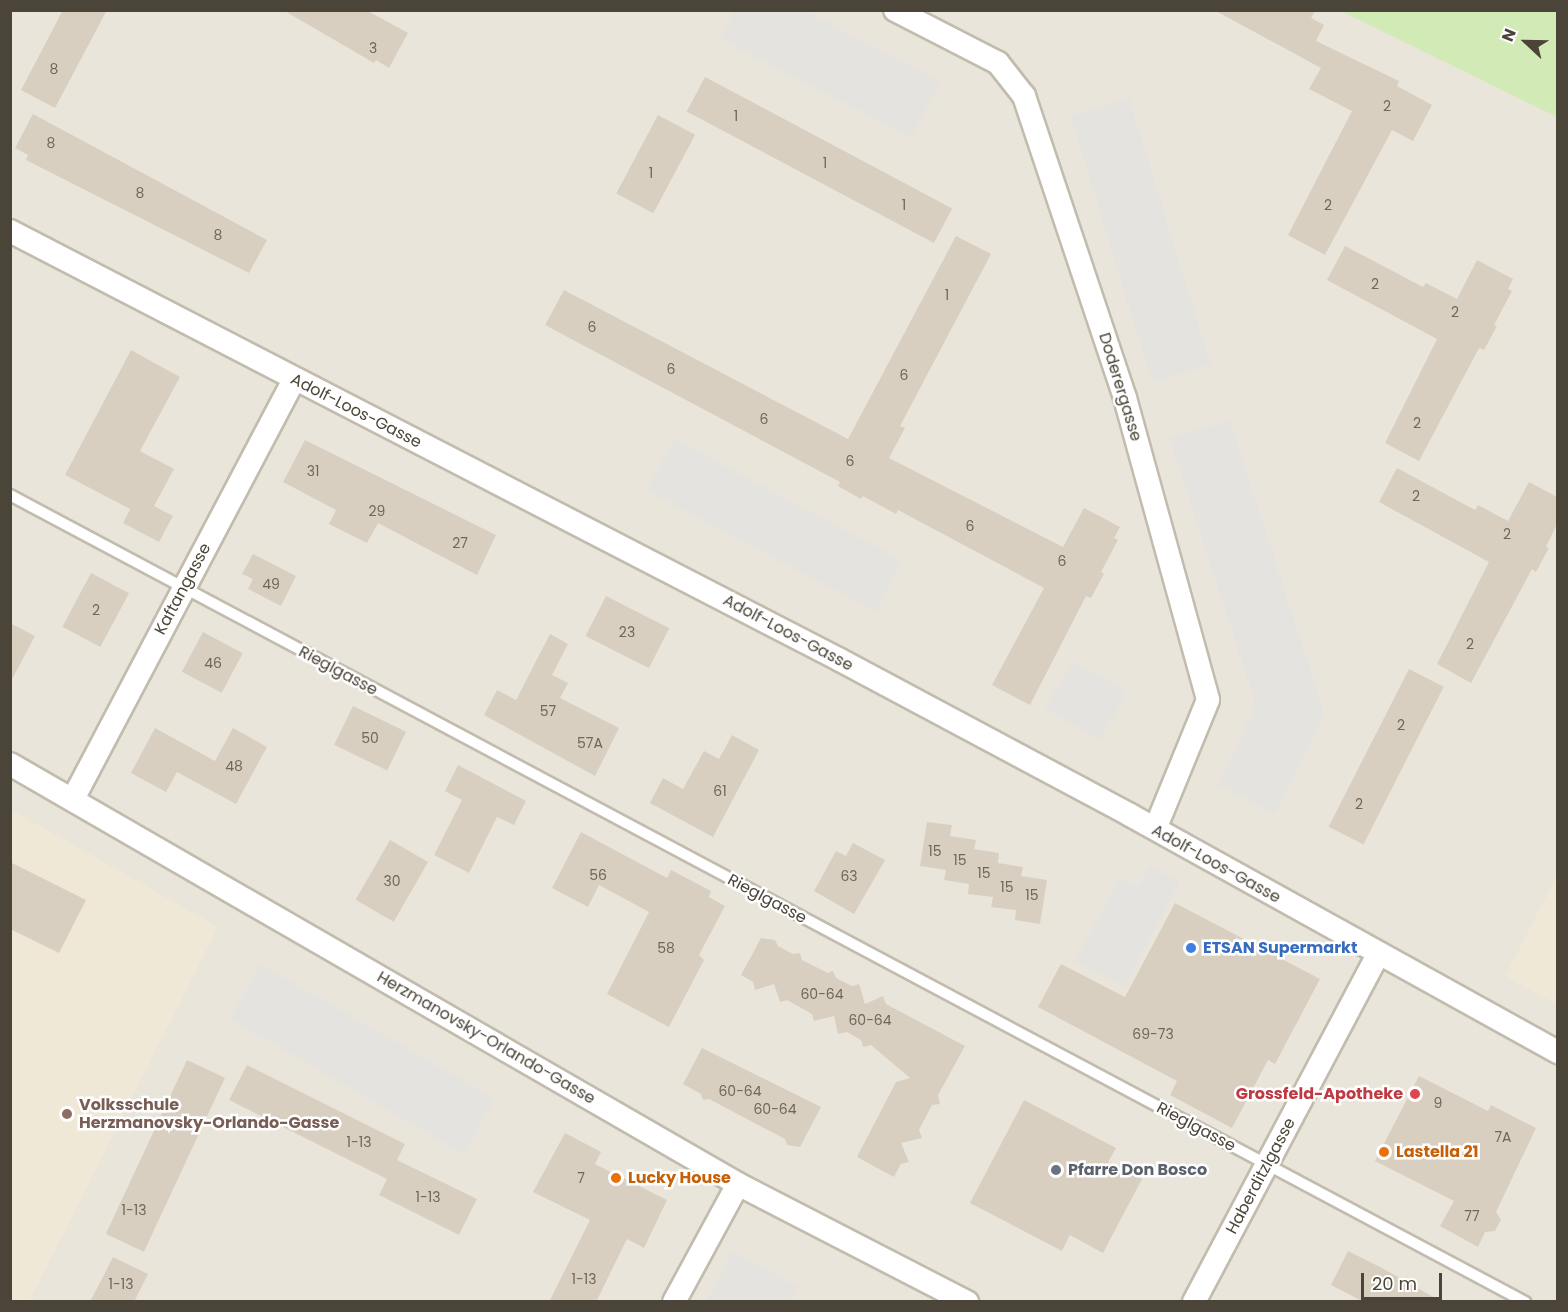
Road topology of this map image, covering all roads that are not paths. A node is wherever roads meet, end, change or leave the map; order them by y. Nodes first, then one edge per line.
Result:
1 (895, 10) edge
2 (10, 231) edge
3 (294, 380) junction
4 (10, 495) edge
5 (184, 588) junction
6 (10, 764) edge
7 (73, 799) junction
8 (1155, 829) junction
9 (1378, 955) junction
10 (1557, 1052) edge
11 (1267, 1165) junction
12 (738, 1185) junction
13 (674, 1302) edge
14 (967, 1302) edge
15 (1194, 1302) edge
16 (1524, 1302) edge

1 - 8 street, Doderergasse
2 - 3 street, Adolf-Loos-Gasse
3 - 5 street, Kaftangasse
3 - 8 street, Adolf-Loos-Gasse
4 - 5 lane, Rieglgasse
5 - 7 street, Kaftangasse
5 - 11 lane, Rieglgasse
6 - 7 street, Herzmanovsky-Orlando-Gasse
7 - 12 street, Herzmanovsky-Orlando-Gasse
8 - 9 street, Adolf-Loos-Gasse
9 - 10 street, Adolf-Loos-Gasse
9 - 11 street, Haberditzlgasse
11 - 15 street, Haberditzlgasse
11 - 16 lane, Rieglgasse
12 - 13 street
12 - 14 street, Herzmanovsky-Orlando-Gasse

